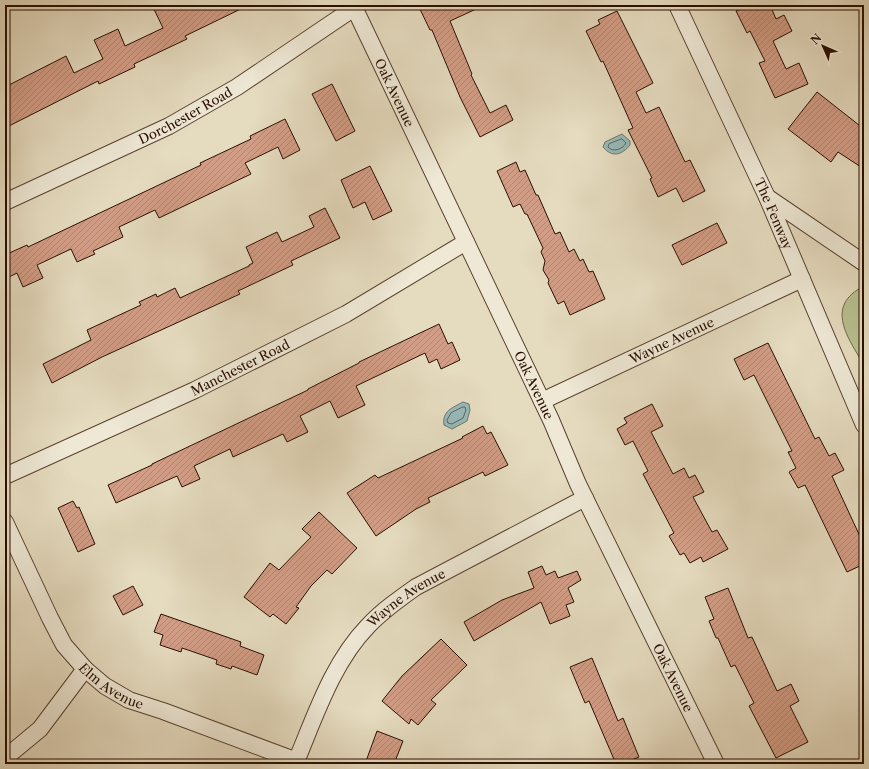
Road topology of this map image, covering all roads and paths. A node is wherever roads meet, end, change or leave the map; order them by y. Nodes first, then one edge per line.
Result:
1 (677, 5) edge
2 (354, 6) edge
3 (766, 197) junction
4 (5, 202) edge
5 (466, 242) junction
6 (864, 263) edge
7 (802, 279) junction
8 (542, 401) junction
9 (864, 425) edge
10 (5, 476) edge
11 (585, 498) junction
12 (5, 522) edge
13 (85, 669) junction
14 (5, 758) edge
15 (296, 762) edge
16 (716, 764) edge

1 - 3 street, The Fenway
2 - 4 street, Dorchester Road
2 - 5 street, Oak Avenue
3 - 6 street
3 - 7 street, The Fenway
5 - 8 street, Oak Avenue
5 - 10 street, Manchester Road
7 - 8 street, Wayne Avenue
7 - 9 street, The Fenway
8 - 11 street, Oak Avenue
11 - 15 street, Wayne Avenue
11 - 16 street, Oak Avenue
12 - 13 street, Elm Avenue
13 - 14 street
13 - 15 street, Elm Avenue

